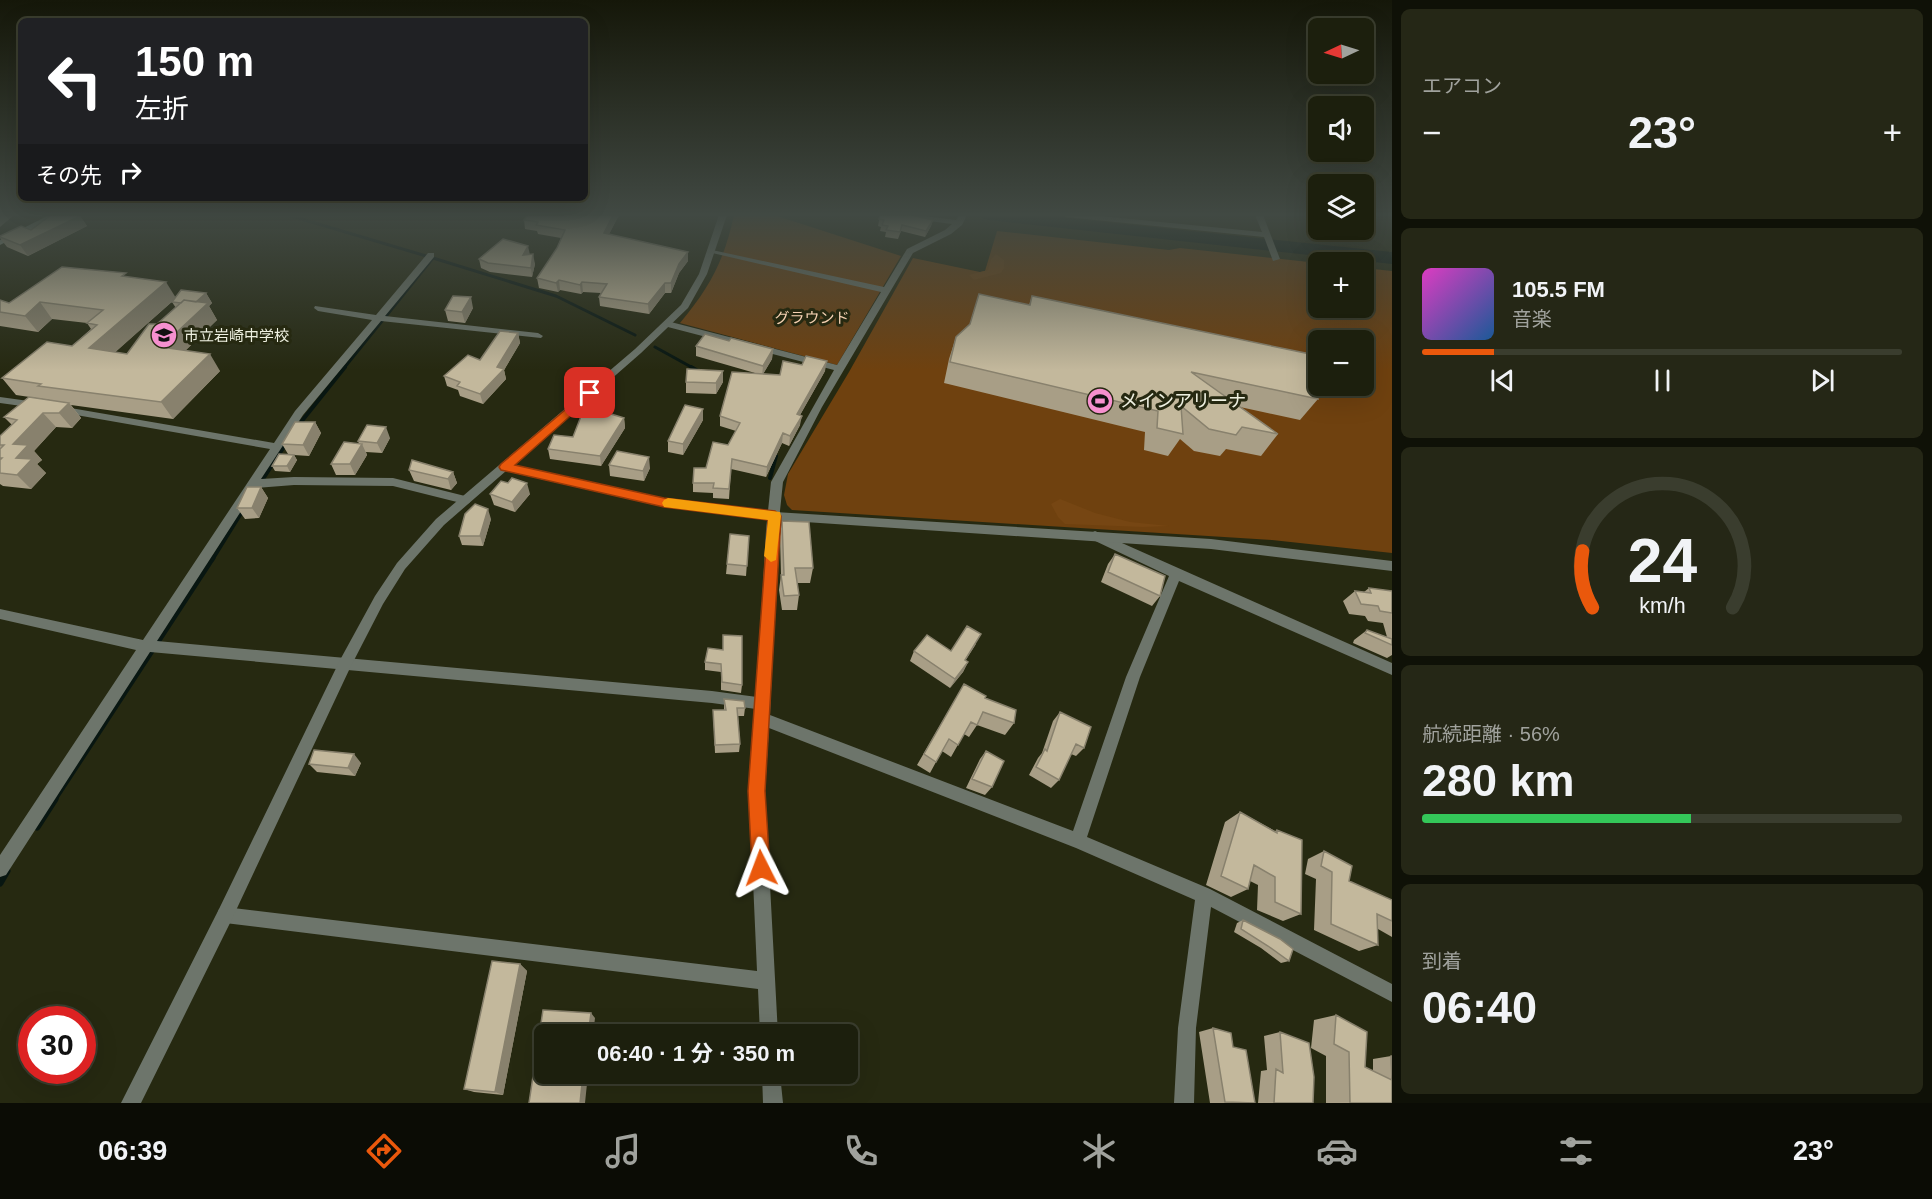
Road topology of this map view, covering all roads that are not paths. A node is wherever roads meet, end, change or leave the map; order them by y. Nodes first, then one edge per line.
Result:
1 (423, 266) edge
2 (706, 266) edge
3 (778, 266) edge
4 (900, 266) edge
5 (886, 290) junction
6 (318, 308) dead end
7 (384, 319) junction
8 (667, 324) junction
9 (538, 336) dead end
10 (840, 369) junction
11 (0, 400) edge
12 (277, 447) junction
13 (505, 467) junction
14 (253, 484) junction
15 (465, 501) junction
16 (775, 516) junction
17 (1094, 536) junction
18 (1392, 566) edge
19 (1176, 574) junction
20 (0, 614) edge
21 (145, 646) junction
22 (345, 664) junction
23 (1392, 669) edge
24 (763, 712) junction
25 (1078, 841) junction
26 (0, 869) edge
27 (1204, 895) junction
28 (225, 915) junction
29 (766, 981) junction
30 (1392, 993) edge
31 (768, 1024) edge
32 (772, 1084) edge
33 (1187, 1101) edge
34 (131, 1103) edge
35 (773, 1103) edge

1 - 7 street
2 - 8 street
3 - 5 street
4 - 5 street
5 - 10 street
6 - 7 street
7 - 9 street
7 - 12 street
8 - 10 street
8 - 13 street
10 - 16 street
11 - 12 street
12 - 14 street
13 - 15 street
13 - 16 street
14 - 15 street
14 - 21 street
15 - 22 street
16 - 17 street
16 - 24 street
17 - 18 street
17 - 19 street
19 - 23 street
19 - 25 street
20 - 21 street
21 - 22 street
21 - 26 street
22 - 24 street
22 - 28 street
24 - 25 street
24 - 29 street
25 - 27 street
27 - 30 street
27 - 33 street
28 - 29 street
28 - 34 street
29 - 31 street
32 - 35 street

